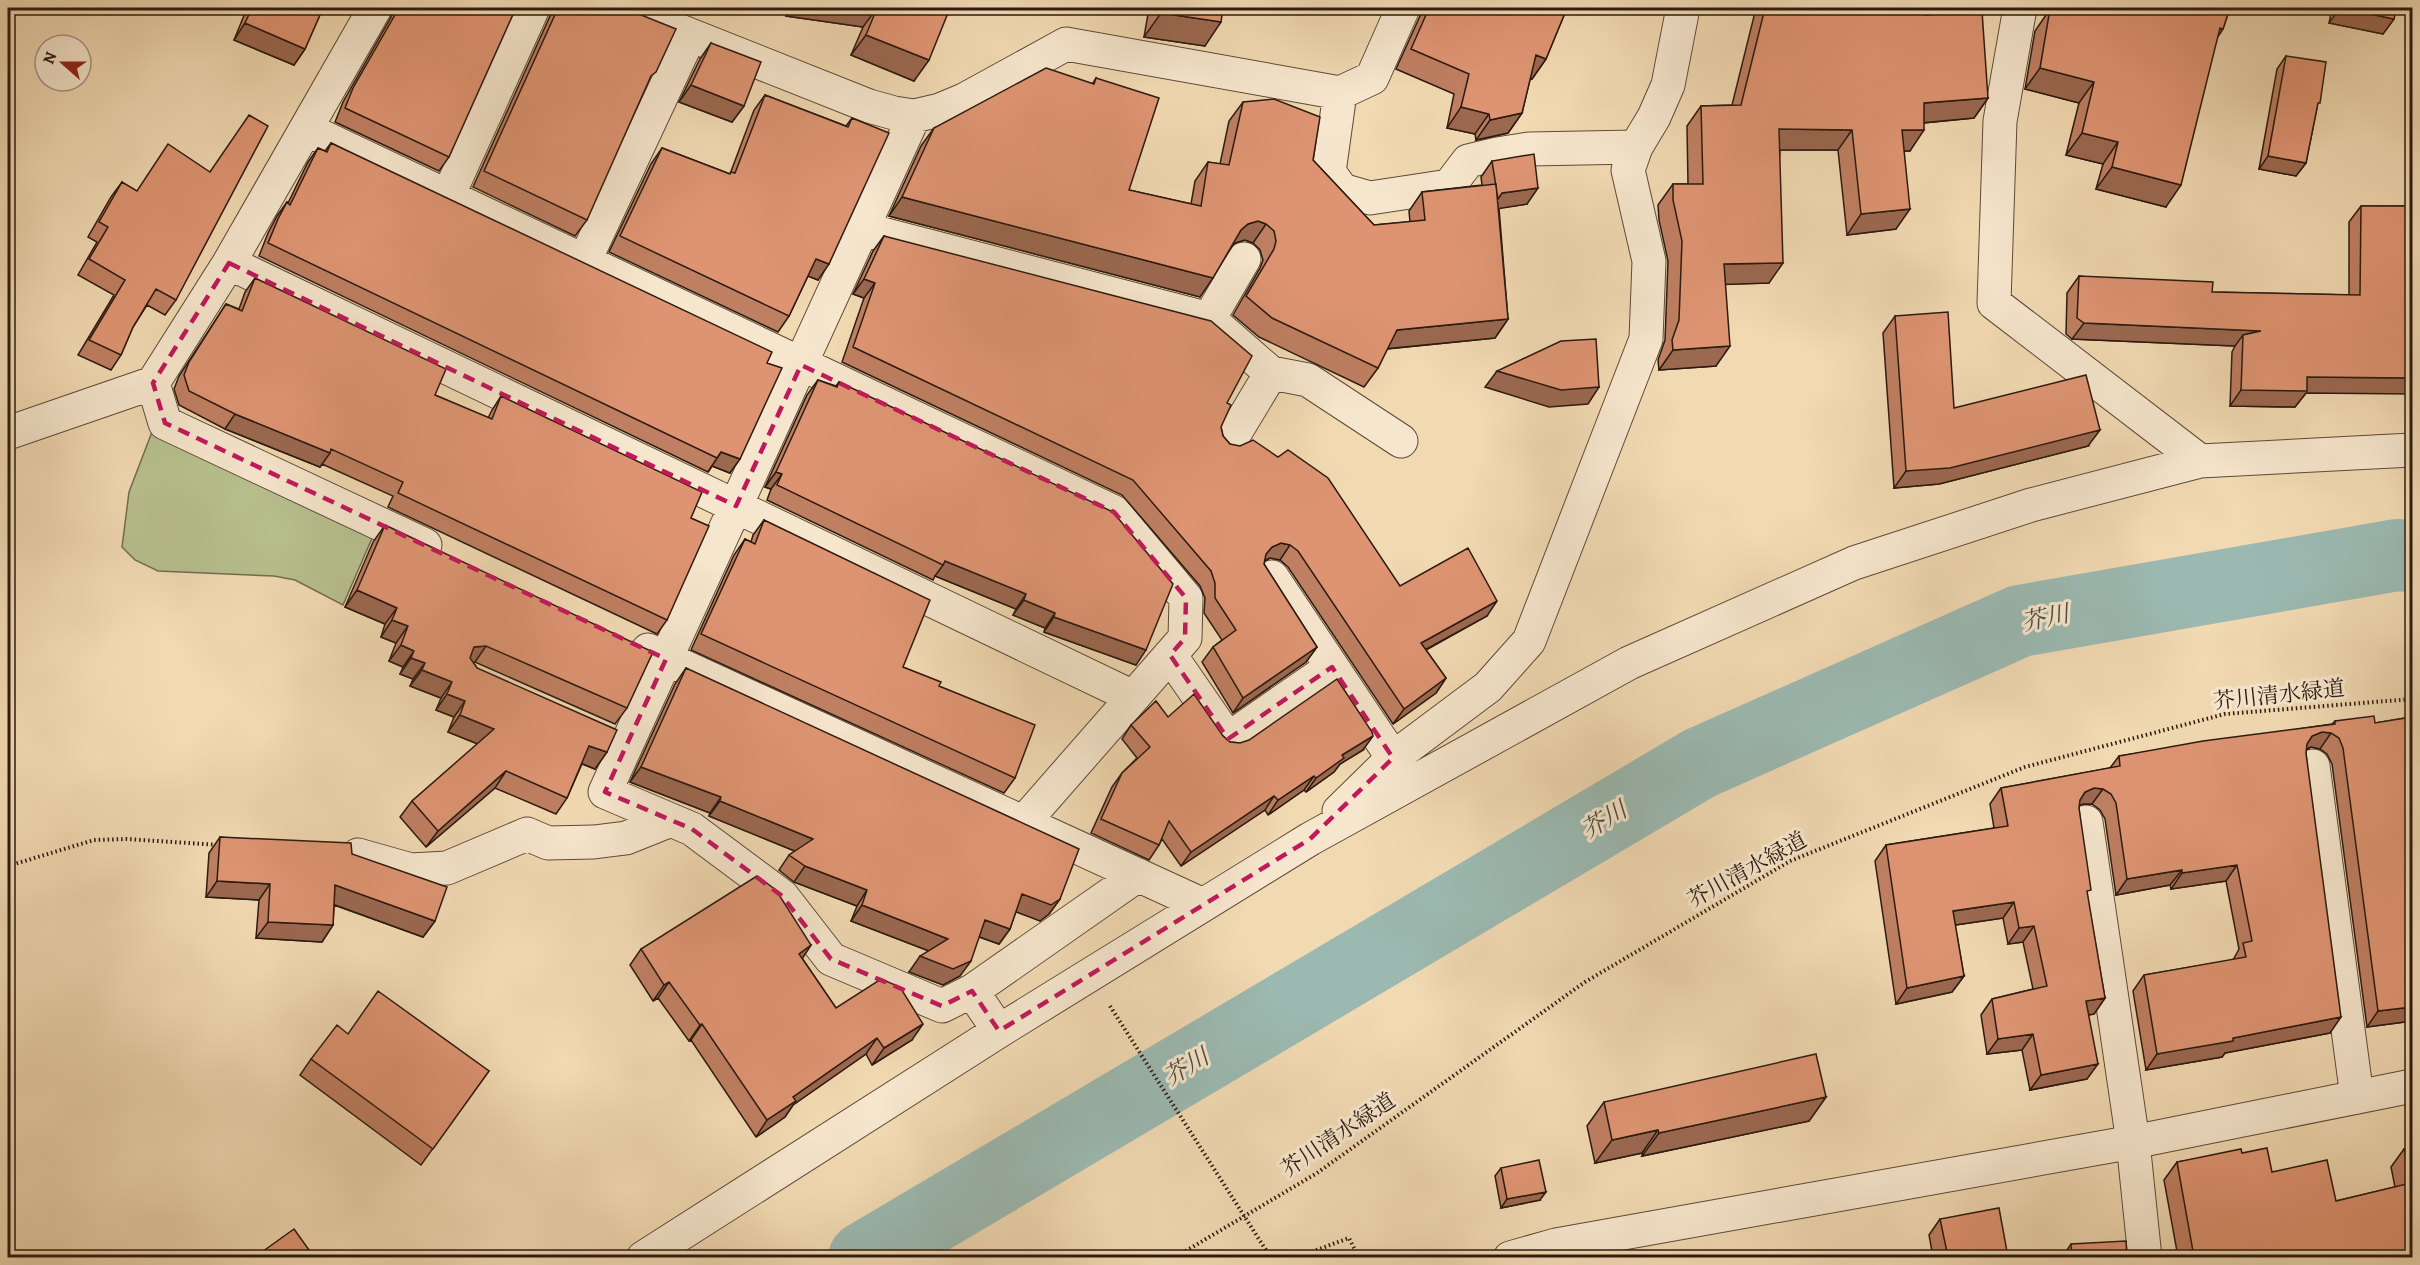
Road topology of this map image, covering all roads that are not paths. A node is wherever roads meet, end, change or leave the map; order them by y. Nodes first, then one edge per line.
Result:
1 (375, 8) edge
2 (533, 8) edge
3 (622, 8) edge
4 (1403, 8) edge
5 (1683, 8) edge
6 (2020, 8) edge
7 (690, 35) junction
8 (1340, 93) junction
9 (914, 116) junction
10 (306, 129) junction
11 (1636, 147) junction
12 (448, 196) junction
13 (863, 229) junction
14 (1244, 259) dead end
15 (584, 262) junction
16 (229, 263) junction
17 (1209, 319) junction
18 (801, 365) junction
19 (1271, 373) junction
20 (153, 383) junction
21 (8, 433) edge
22 (1401, 441) dead end
23 (1229, 443) edge
24 (2412, 450) edge
25 (2200, 461) junction
26 (736, 506) junction
27 (453, 558) edge
28 (1272, 577) edge
29 (624, 639) edge
30 (1170, 655) junction
31 (666, 659) junction
32 (1332, 667) junction
33 (1133, 697) junction
34 (1393, 758) junction
35 (2313, 766) dead end
36 (671, 820) junction
37 (2086, 822) dead end
38 (1023, 823) junction
39 (1310, 839) junction
40 (358, 855) edge
41 (1138, 875) junction
42 (1203, 904) junction
43 (972, 991) junction
44 (999, 1031) junction
45 (2412, 1086) edge
46 (2357, 1096) junction
47 (2133, 1142) junction
48 (1557, 1251) edge
49 (643, 1257) edge
50 (1510, 1257) edge
51 (2145, 1257) edge

1 - 10 street
2 - 12 street
3 - 7 street
4 - 8 street
5 - 11 street
6 - 25 street
7 - 9 street
7 - 15 street
8 - 9 street
8 - 11 street
9 - 13 street
10 - 12 street
10 - 16 street
11 - 34 street
12 - 15 street
13 - 17 street
13 - 18 street
14 - 17 street
15 - 18 street
16 - 20 street
16 - 26 street
17 - 19 street
18 - 26 street
18 - 30 street
19 - 22 street
19 - 23 street
20 - 21 street
20 - 27 street
24 - 25 street
25 - 39 street
26 - 31 street
26 - 33 street
28 - 32 street
29 - 31 street
30 - 32 street
30 - 33 street
31 - 36 street
31 - 38 street
32 - 34 street
33 - 38 street
34 - 39 street
35 - 46 street
36 - 40 street
36 - 43 street
37 - 47 street
38 - 41 street
39 - 42 street
41 - 42 street
41 - 43 street
42 - 44 street
43 - 44 street
44 - 49 street
45 - 46 street
46 - 47 street
47 - 48 street
47 - 51 street
48 - 50 street

